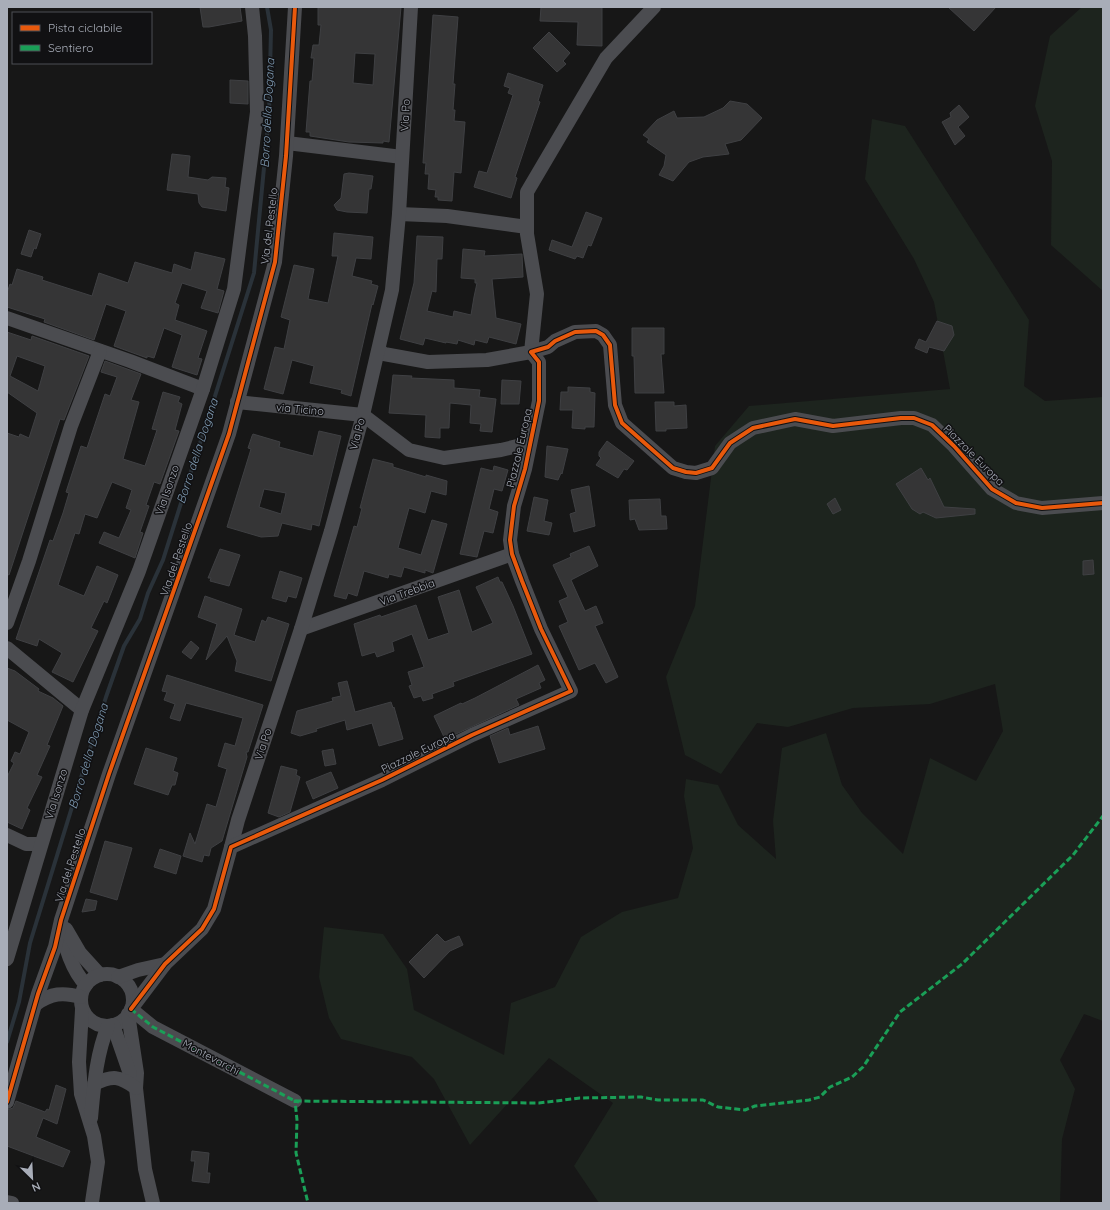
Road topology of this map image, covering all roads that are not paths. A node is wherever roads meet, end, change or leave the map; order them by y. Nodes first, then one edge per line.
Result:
1 (252, 7) edge
2 (295, 7) edge
3 (411, 7) edge
4 (654, 7) edge
5 (286, 144) junction
6 (402, 157) junction
7 (399, 214) junction
8 (527, 226) junction
9 (7, 318) edge
10 (379, 350) junction
11 (100, 351) junction
12 (531, 352) junction
13 (203, 389) junction
14 (237, 402) junction
15 (363, 415) junction
16 (530, 443) junction
17 (1103, 503) edge
18 (512, 554) junction
19 (7, 623) edge
20 (301, 629) junction
21 (7, 648) edge
22 (82, 710) junction
23 (7, 835) edge
24 (41, 844) junction
25 (231, 848) junction
26 (61, 920) junction
27 (8, 955) edge
28 (165, 964) junction
29 (100, 975) junction
30 (118, 977) junction
31 (83, 997) junction
32 (36, 1004) junction
33 (130, 1012) junction
34 (111, 1026) junction
35 (94, 1084) junction
36 (136, 1088) junction
37 (7, 1102) edge
38 (295, 1102) dead end
39 (91, 1126) junction
40 (7, 1202) edge
41 (92, 1202) edge
42 (12, 1203) edge
43 (153, 1203) edge

1 - 13 street, Via Isonzo
2 - 5 street, Via del Pestello
3 - 6 street, Via Po
4 - 8 street
5 - 6 street
5 - 14 street, Via del Pestello
6 - 7 street, Via Po
7 - 8 street
7 - 10 street, Via Po
8 - 12 street
9 - 11 street
10 - 12 street
10 - 15 street, Via Po
11 - 13 street
11 - 19 street
12 - 16 street, Piazzale Europa
12 - 17 street, Piazzale Europa
13 - 22 street, Via Isonzo
14 - 15 street, via Ticino
14 - 26 street, Via del Pestello
15 - 16 street
15 - 20 street, Via Po
16 - 18 street, Piazzale Europa
18 - 20 street, Via Trebbia
18 - 25 street, Piazzale Europa
20 - 25 street, Via Po
21 - 22 street
22 - 24 street, Via Isonzo
23 - 24 street
24 - 27 street, Via Isonzo
25 - 28 street
26 - 29 street
26 - 31 street, Via del Pestello
26 - 32 street, Via del Pestello
28 - 30 street
28 - 33 street
29 - 30 street
29 - 31 street
30 - 33 street
31 - 32 street
31 - 34 street
31 - 39 street
32 - 37 street, Via del Pestello
33 - 34 street
33 - 36 street
33 - 38 street, Montevarchi
34 - 35 street
34 - 36 street
35 - 36 street
35 - 39 street
36 - 43 street
39 - 41 street
40 - 42 street

